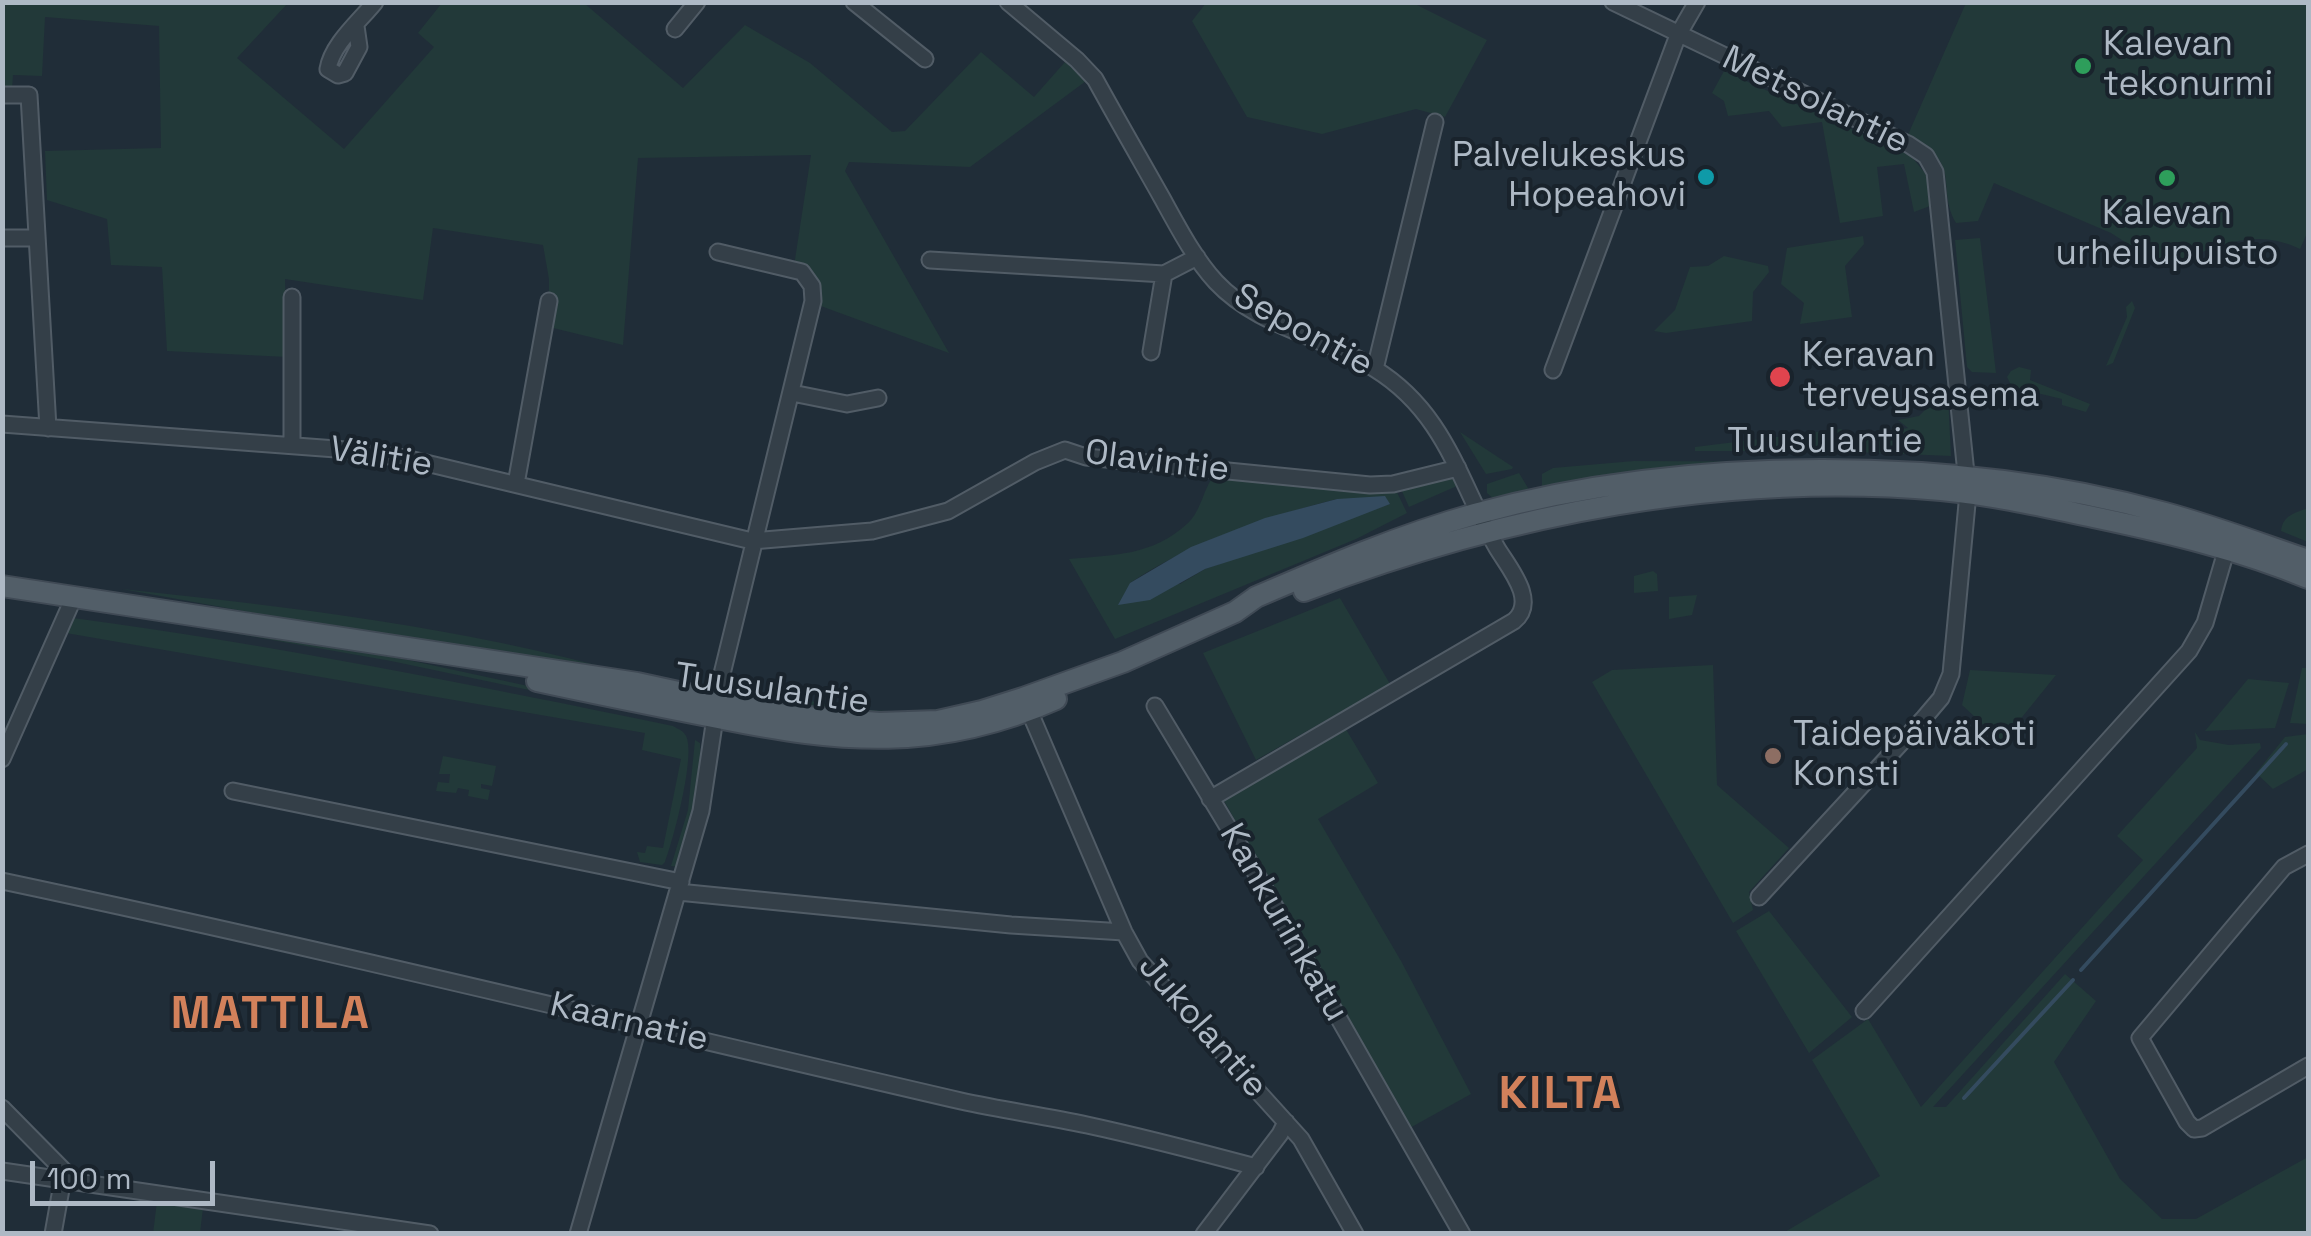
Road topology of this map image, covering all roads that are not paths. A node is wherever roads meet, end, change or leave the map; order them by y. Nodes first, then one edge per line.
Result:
1 (375, 2) edge
2 (697, 2) edge
3 (854, 2) edge
4 (1008, 2) edge
5 (1613, 2) edge
6 (1697, 2) edge
7 (356, 26) dead end
8 (675, 29) dead end
9 (1678, 35) junction
10 (925, 59) dead end
11 (2, 96) edge
12 (1435, 122) dead end
13 (2, 238) edge
14 (37, 238) junction
15 (718, 252) dead end
16 (1197, 257) junction
17 (930, 260) dead end
18 (1164, 274) junction
19 (292, 297) dead end
20 (549, 301) dead end
21 (1151, 352) dead end
22 (1375, 368) junction
23 (1553, 370) dead end
24 (792, 393) junction
25 (878, 398) dead end
26 (2, 424) edge
27 (48, 428) junction
28 (292, 445) junction
29 (1458, 468) junction
30 (516, 484) junction
31 (1968, 484) junction
32 (1484, 523) junction
33 (752, 540) junction
34 (2227, 548) junction
35 (2308, 560) edge
36 (2308, 578) edge
37 (2, 586) edge
38 (74, 597) junction
39 (1026, 704) junction
40 (1155, 706) dead end
41 (717, 709) junction
42 (3, 757) edge
43 (233, 791) dead end
44 (1210, 798) junction
45 (2308, 854) edge
46 (2, 881) edge
47 (679, 887) junction
48 (1759, 897) dead end
49 (1124, 932) junction
50 (1864, 1011) dead end
51 (641, 1024) junction
52 (2308, 1066) edge
53 (2, 1108) edge
54 (1286, 1122) junction
55 (1256, 1167) junction
56 (2, 1170) edge
57 (67, 1178) junction
58 (52, 1234) edge
59 (430, 1234) edge
60 (578, 1234) edge
61 (1204, 1234) edge
62 (1355, 1234) edge
63 (1462, 1234) edge

1 - 7 street
2 - 8 street
3 - 10 street
4 - 16 street
5 - 9 street, Metsolantie
6 - 9 street
9 - 23 street
9 - 31 street, Metsolantie
11 - 14 street
12 - 22 street
13 - 14 street
14 - 27 street
15 - 24 street
16 - 18 street, Sepontie
16 - 22 street, Sepontie
17 - 18 street
18 - 21 street
19 - 28 street
20 - 30 street
22 - 29 street, Sepontie
24 - 25 street
24 - 33 street
26 - 27 street, Välitie
27 - 28 street, Välitie
28 - 30 street, Välitie
29 - 32 street, Sepontie
29 - 33 street, Olavintie
30 - 33 street, Välitie
31 - 32 main road, Tuusulantie
31 - 34 main road, Tuusulantie
31 - 35 main road, Tuusulantie
31 - 48 street
32 - 39 main road, Tuusulantie
32 - 44 street, Kankurinkatu
33 - 41 street
34 - 36 main road, Tuusulantie
34 - 50 street
37 - 38 main road, Tuusulantie
38 - 41 main road, Tuusulantie
38 - 42 street
39 - 41 main road, Tuusulantie
39 - 49 street, Jukolantie
40 - 44 street
41 - 47 street
43 - 47 street
44 - 63 street, Kankurinkatu
45 - 52 street
46 - 51 street, Kaarnatie
47 - 49 street
47 - 51 street
49 - 54 street, Jukolantie
51 - 55 street, Kaarnatie
51 - 60 street
53 - 57 street
54 - 55 street
54 - 62 street, Jukolantie
55 - 61 street
56 - 57 street
57 - 58 street
57 - 59 street

